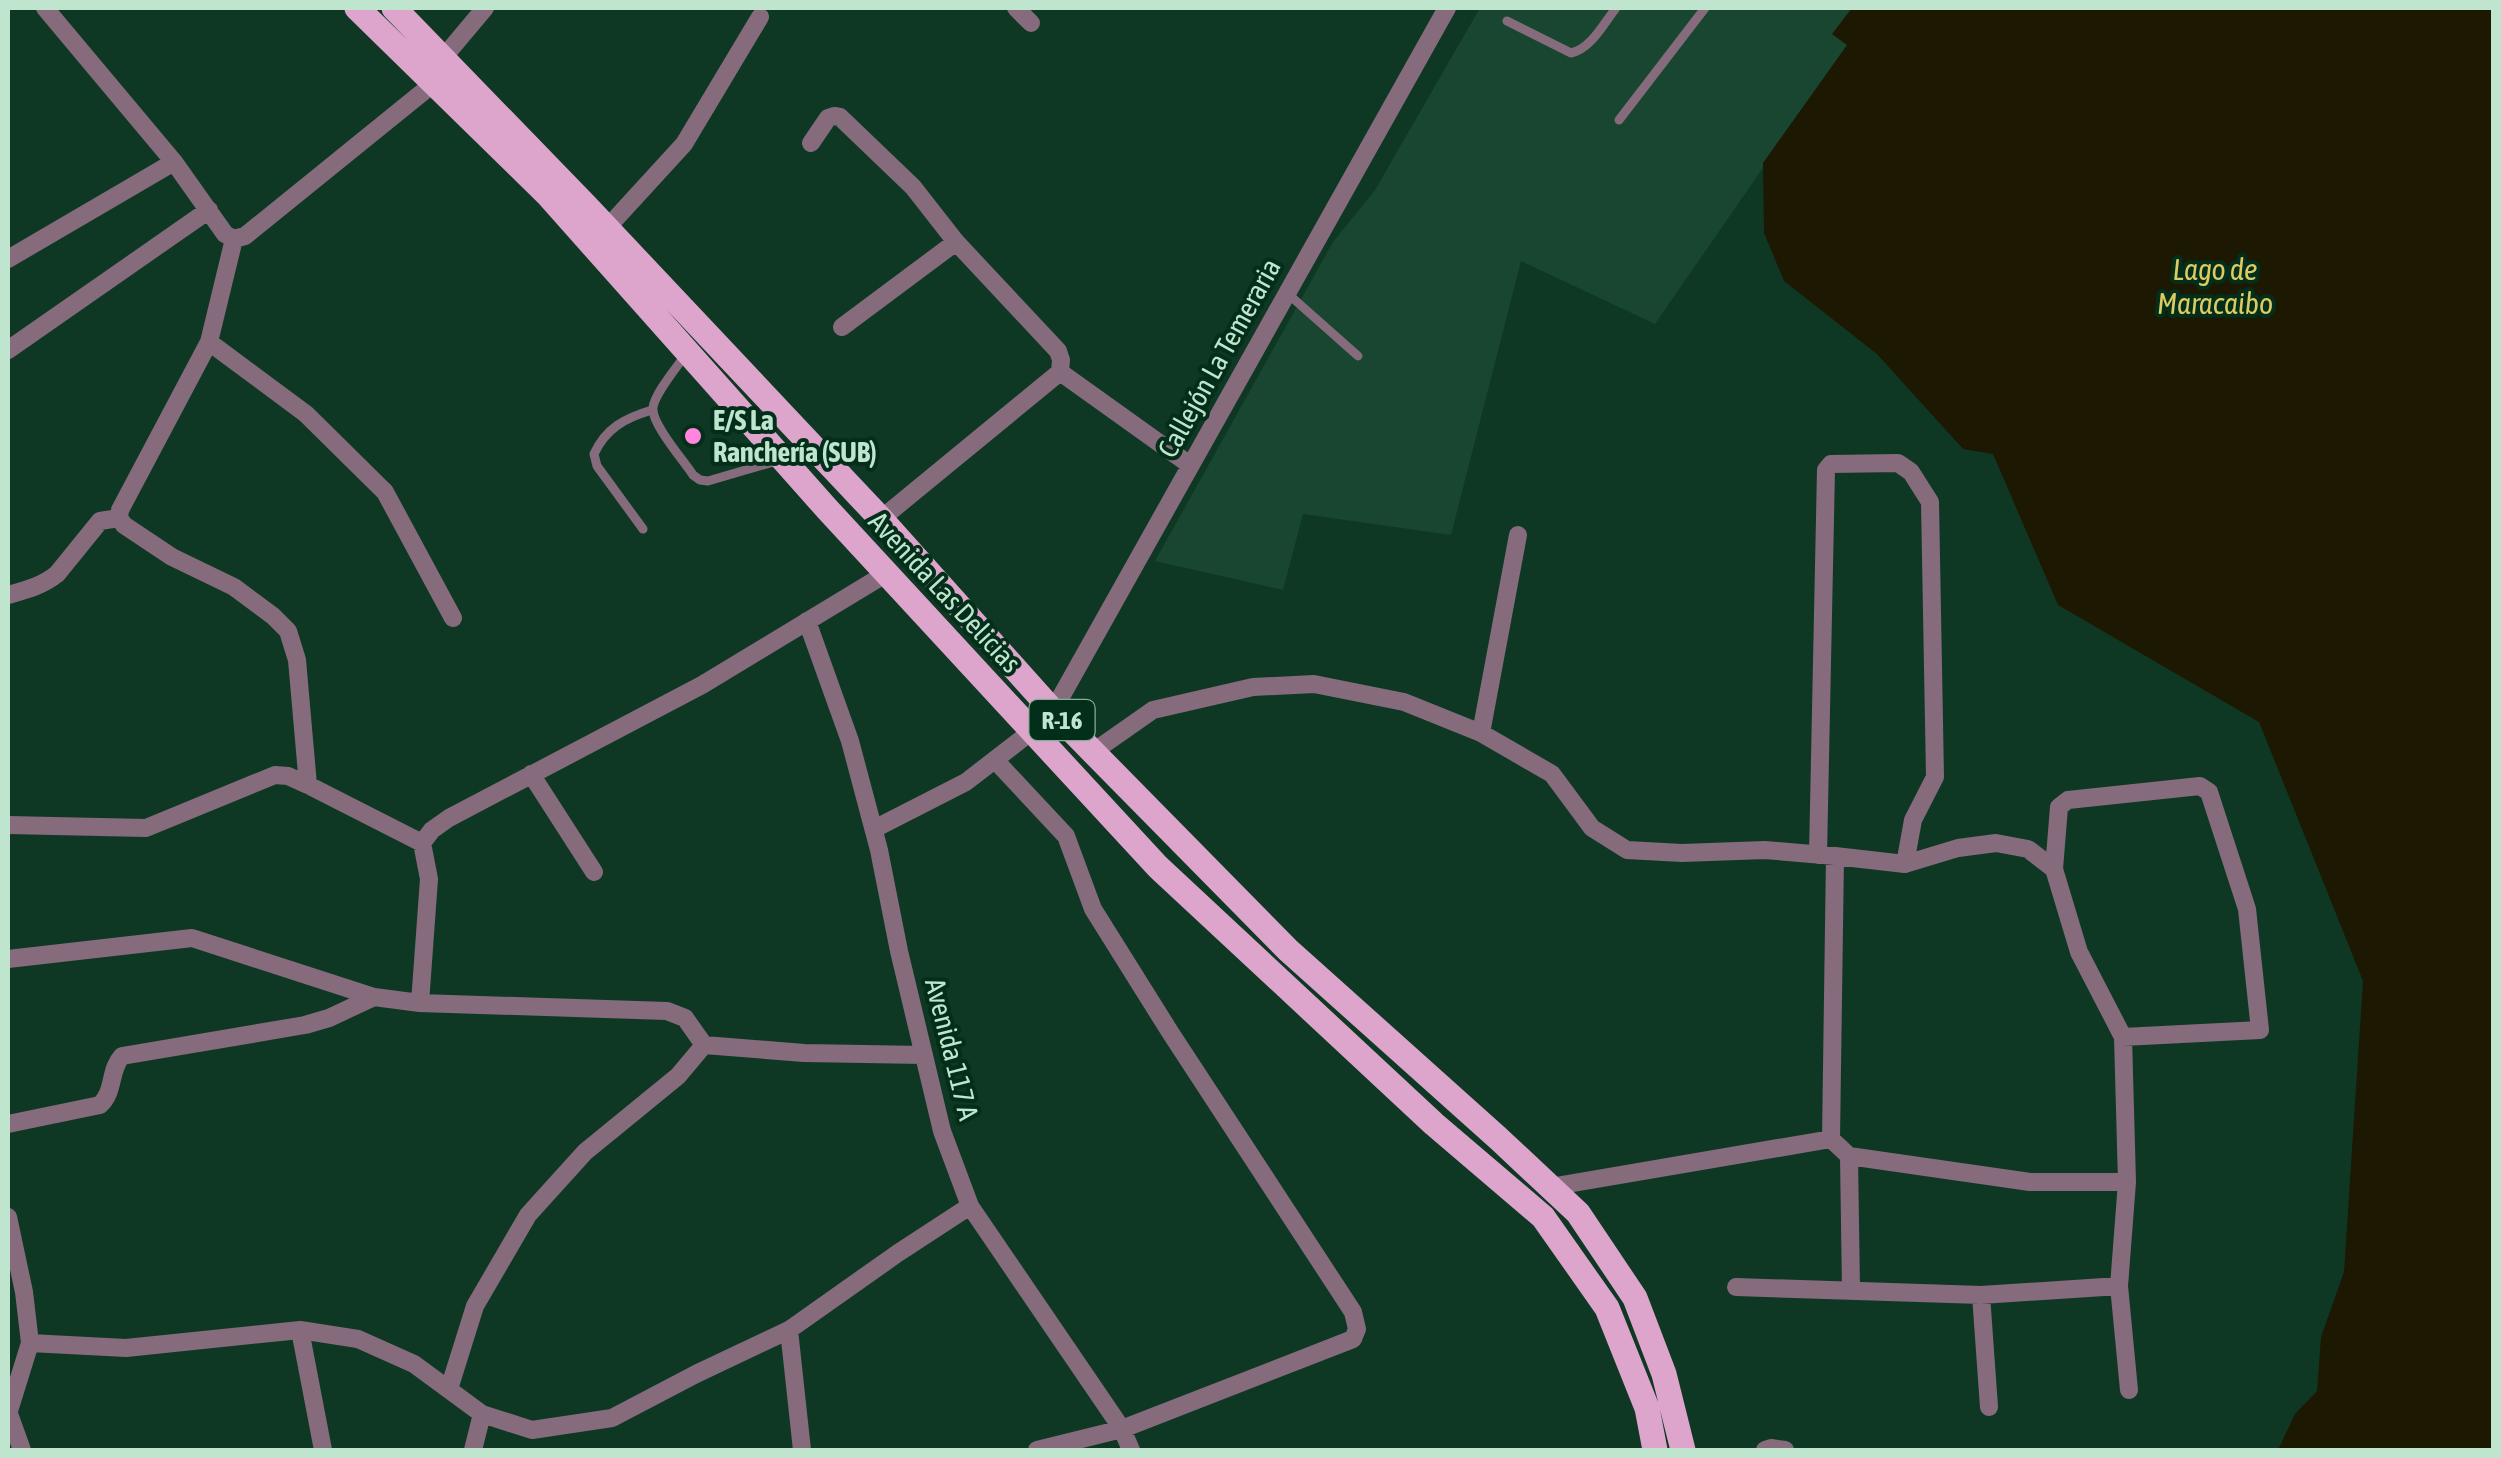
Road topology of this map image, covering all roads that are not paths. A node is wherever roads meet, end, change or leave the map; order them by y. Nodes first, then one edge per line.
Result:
1 (45, 8) edge
2 (357, 8) edge
3 (394, 8) edge
4 (486, 8) edge
5 (1016, 8) edge
6 (1448, 8) edge
7 (1616, 8) edge
8 (1705, 8) edge
9 (760, 18) dead end
10 (1507, 21) dead end
11 (1032, 23) dead end
12 (443, 58) junction
13 (434, 83) junction
14 (1619, 120) dead end
15 (811, 143) dead end
16 (174, 162) junction
17 (209, 210) junction
18 (607, 228) junction
19 (234, 239) junction
20 (956, 242) junction
21 (8, 259) edge
22 (1287, 293) junction
23 (842, 328) dead end
24 (209, 342) junction
25 (8, 350) edge
26 (688, 352) junction
27 (1358, 356) dead end
28 (1060, 372) junction
29 (652, 410) junction
30 (783, 459) junction
31 (1190, 466) junction
32 (119, 518) junction
33 (881, 519) junction
34 (643, 530) dead end
35 (1518, 535) dead end
36 (887, 573) junction
37 (8, 595) edge
38 (453, 618) dead end
39 (807, 621) junction
40 (1053, 710) junction
41 (1032, 731) junction
42 (1480, 733) junction
43 (1093, 752) junction
44 (995, 760) junction
45 (532, 774) junction
46 (308, 785) junction
47 (8, 825) edge
48 (874, 829) junction
49 (422, 842) junction
50 (1826, 856) junction
51 (1905, 864) junction
52 (2054, 869) junction
53 (594, 872) dead end
54 (8, 959) edge
55 (374, 997) junction
56 (420, 1003) junction
57 (2124, 1037) junction
58 (704, 1045) junction
59 (924, 1055) junction
60 (8, 1124) edge
61 (1831, 1140) junction
62 (1849, 1156) junction
63 (2127, 1182) junction
64 (1550, 1187) junction
65 (970, 1206) junction
66 (8, 1217) edge
67 (12, 1256) edge
68 (2118, 1286) junction
69 (1736, 1287) dead end
70 (1851, 1290) junction
71 (1981, 1295) junction
72 (300, 1330) junction
73 (789, 1330) junction
74 (30, 1343) junction
75 (448, 1389) junction
76 (2129, 1390) dead end
77 (1989, 1407) dead end
78 (8, 1412) edge
79 (482, 1414) junction
80 (1122, 1429) junction
81 (22, 1450) edge
82 (323, 1450) edge
83 (474, 1450) edge
84 (802, 1450) edge
85 (1036, 1450) edge
86 (1131, 1450) edge
87 (1654, 1450) edge
88 (1683, 1450) edge
89 (1765, 1450) edge
90 (1785, 1450) edge

1 - 16 street
2 - 13 main road, Avenida Las Delicias / R-16
3 - 12 main road, Avenida Las Delicias / R-16
4 - 12 street
5 - 11 street
6 - 22 street, Callejón La Temeraria
7 - 10 lane
8 - 14 lane
9 - 18 street
12 - 18 main road, Avenida Las Delicias / R-16
13 - 19 street
13 - 26 main road, Avenida Las Delicias / R-16
15 - 20 street
16 - 17 street
16 - 21 street
17 - 19 street
17 - 25 street
18 - 33 main road, Avenida Las Delicias / R-16
19 - 24 street
20 - 23 street
20 - 28 street
22 - 27 lane
22 - 31 street, Callejón La Temeraria
24 - 32 street
24 - 38 street
26 - 29 lane
26 - 30 main road, Avenida Las Delicias / R-16
28 - 31 street
28 - 33 street
29 - 30 lane
29 - 34 lane
30 - 36 main road, Avenida Las Delicias / R-16
31 - 40 street, Callejón La Temeraria
32 - 37 street
32 - 46 street
33 - 40 main road, Avenida Las Delicias / R-16
35 - 42 street
36 - 39 street
36 - 41 main road, Avenida Las Delicias / R-16
39 - 45 street
39 - 48 street, Avenida 117 A
40 - 41 street, Callejón La Temeraria
40 - 43 main road, Avenida Las Delicias / R-16
41 - 44 street, Callejón La Temeraria
41 - 87 main road, Avenida Las Delicias / R-16
42 - 43 street
42 - 50 street
43 - 64 main road, Avenida Las Delicias / R-16
44 - 48 street, Callejón La Temeraria
44 - 80 street
45 - 49 street
45 - 53 street
46 - 47 street
46 - 49 street
48 - 59 street, Avenida 117 A
49 - 56 street
50 - 51 street
50 - 51 street
50 - 61 street
51 - 52 street
52 - 57 street
52 - 57 street
54 - 55 street
55 - 56 street
55 - 60 street
56 - 58 street
57 - 63 street
58 - 59 street
58 - 75 street
59 - 65 street, Avenida 117 A
61 - 62 street
61 - 64 street
62 - 63 street
62 - 70 street
63 - 68 street
64 - 88 main road, Avenida Las Delicias / R-16
65 - 73 street
65 - 80 street, Avenida 117 A
66 - 67 street
67 - 74 street
68 - 71 street
68 - 76 street
69 - 70 street
70 - 71 street
71 - 77 street
72 - 74 street
72 - 75 street
72 - 82 street
73 - 79 street
73 - 84 street
74 - 78 street
75 - 79 street
78 - 81 street
79 - 83 street
80 - 85 street
80 - 86 street, Avenida 117 A
89 - 90 street

